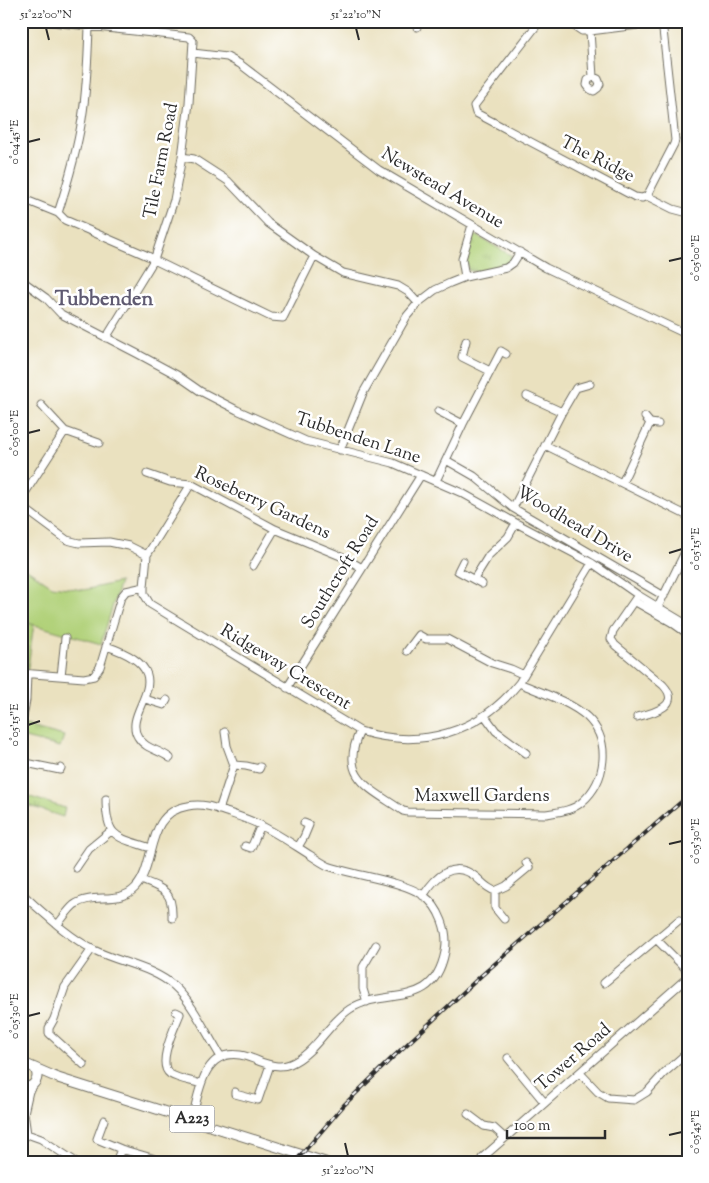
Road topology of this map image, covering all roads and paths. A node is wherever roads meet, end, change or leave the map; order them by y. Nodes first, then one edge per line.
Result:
1 (42, 21) edge
2 (540, 21) edge
3 (567, 21) edge
4 (662, 22) edge
5 (89, 27) junction
6 (590, 31) junction
7 (194, 53) junction
8 (593, 77) dead end
9 (182, 157) junction
10 (647, 196) junction
11 (21, 198) edge
12 (58, 213) junction
13 (688, 213) edge
14 (472, 225) junction
15 (520, 252) junction
16 (314, 256) junction
17 (154, 260) junction
18 (465, 277) junction
19 (21, 280) edge
20 (418, 304) junction
21 (688, 335) edge
22 (106, 338) junction
23 (466, 341) dead end
24 (506, 354) dead end
25 (490, 371) junction
26 (590, 384) dead end
27 (528, 396) dead end
28 (41, 405) dead end
29 (438, 411) dead end
30 (562, 412) junction
31 (463, 424) junction
32 (658, 424) dead end
33 (65, 431) junction
34 (100, 443) dead end
35 (545, 446) junction
36 (340, 450) junction
37 (446, 460) junction
38 (147, 474) dead end
39 (421, 475) junction
40 (436, 481) junction
41 (622, 483) junction
42 (192, 484) junction
43 (21, 498) edge
44 (21, 506) edge
45 (513, 508) junction
46 (688, 516) edge
47 (516, 524) junction
48 (274, 529) junction
49 (688, 546) edge
50 (147, 556) junction
51 (463, 561) dead end
52 (592, 563) junction
53 (254, 566) dead end
54 (362, 568) junction
55 (474, 580) junction
56 (482, 584) dead end
57 (144, 587) junction
58 (664, 596) junction
59 (636, 598) junction
60 (658, 607) junction
61 (688, 625) edge
62 (688, 634) edge
63 (66, 638) dead end
64 (106, 646) junction
65 (407, 651) dead end
66 (24, 673) edge
67 (524, 675) junction
68 (61, 676) junction
69 (519, 683) junction
70 (287, 688) junction
71 (145, 699) junction
72 (167, 700) dead end
73 (485, 716) junction
74 (637, 717) dead end
75 (21, 729) edge
76 (360, 731) junction
77 (225, 732) dead end
78 (526, 753) dead end
79 (170, 758) dead end
80 (21, 762) edge
81 (234, 765) junction
82 (260, 767) dead end
83 (61, 768) dead end
84 (106, 799) dead end
85 (219, 810) junction
86 (304, 823) dead end
87 (260, 825) junction
88 (111, 831) junction
89 (245, 846) dead end
90 (298, 847) junction
91 (151, 848) junction
92 (526, 863) dead end
93 (76, 868) dead end
94 (141, 880) junction
95 (495, 891) junction
96 (21, 894) edge
97 (423, 896) junction
98 (172, 918) dead end
99 (504, 919) dead end
100 (678, 920) dead end
101 (58, 924) junction
102 (657, 940) junction
103 (376, 946) dead end
104 (92, 949) junction
105 (688, 971) edge
106 (688, 977) edge
107 (604, 983) dead end
108 (367, 1002) junction
109 (176, 1012) dead end
110 (688, 1052) edge
111 (221, 1057) junction
112 (508, 1058) dead end
113 (84, 1065) dead end
114 (270, 1065) junction
115 (21, 1066) edge
116 (35, 1069) junction
117 (580, 1073) junction
118 (58, 1078) junction
119 (34, 1084) junction
120 (201, 1084) junction
121 (21, 1086) edge
122 (236, 1092) dead end
123 (545, 1103) junction
124 (468, 1114) dead end
125 (192, 1119) junction
126 (104, 1120) dead end
127 (23, 1122) edge
128 (27, 1134) junction
129 (504, 1138) junction
130 (21, 1141) edge
131 (121, 1149) junction
132 (151, 1160) edge
133 (76, 1162) edge
134 (116, 1162) edge
135 (160, 1162) edge
136 (325, 1162) edge
137 (482, 1162) edge

1 - 5 street
2 - 10 street, The Ridge
3 - 6 street
4 - 6 street
4 - 10 street, The Ridge
5 - 7 street, Tile Farm Road
5 - 12 street
6 - 8 street
7 - 9 street, Tile Farm Road
7 - 14 street, Newstead Avenue
9 - 16 street
9 - 17 street, Tile Farm Road
10 - 13 street
11 - 12 street
12 - 17 street
14 - 15 street, Newstead Avenue
14 - 18 street
15 - 18 street
15 - 21 street, Newstead Avenue
16 - 17 street
16 - 20 street
17 - 22 street, Tile Farm Road
18 - 20 street
19 - 22 street, Tubbenden Lane
20 - 36 street
22 - 36 street, Tubbenden Lane
23 - 25 street
24 - 25 street
25 - 31 street
26 - 30 street
27 - 30 street
28 - 33 street
29 - 31 street
30 - 35 street
31 - 37 street
32 - 41 street
33 - 34 street
33 - 43 street
35 - 41 street
35 - 45 street
36 - 39 street, Tubbenden Lane
37 - 40 street
37 - 45 street, Woodhead Drive
38 - 42 street, Roseberry Gardens
39 - 40 street, Tubbenden Lane
39 - 54 street, Southcroft Road
40 - 47 street, Tubbenden Lane
41 - 46 street
42 - 48 street, Roseberry Gardens
42 - 50 street
44 - 50 street
45 - 58 street, Woodhead Drive
47 - 52 street, Tubbenden Lane
47 - 55 street
48 - 53 street
48 - 54 street, Roseberry Gardens
49 - 58 street
50 - 57 street
51 - 55 street
52 - 59 street, Tubbenden Lane
52 - 67 street, Ridgeway Crescent
54 - 70 street, Southcroft Road
55 - 56 street
57 - 64 street
57 - 70 street, Ridgeway Crescent
58 - 60 street
59 - 60 street, Tubbenden Lane
59 - 62 street
59 - 74 street
60 - 61 street, Tubbenden Lane
63 - 68 street
64 - 68 street
64 - 71 street
65 - 67 street
66 - 68 street
66 - 75 street
67 - 69 street, Ridgeway Crescent
69 - 73 street, Ridgeway Crescent
69 - 76 street, Maxwell Gardens
70 - 76 street, Ridgeway Crescent
71 - 72 street
71 - 79 street
73 - 76 street, Ridgeway Crescent
73 - 78 street
77 - 81 street
80 - 83 street
81 - 82 street
81 - 85 street
84 - 88 street
85 - 87 street
85 - 91 street
86 - 90 street
87 - 89 street
87 - 90 street
88 - 91 street
88 - 93 street
90 - 97 street
91 - 94 street
92 - 95 street
94 - 98 street
94 - 101 street
95 - 97 street
95 - 99 street
96 - 101 street
97 - 108 street
100 - 102 street
101 - 104 street
102 - 105 street
102 - 107 street
103 - 108 street
104 - 111 street
104 - 113 street
106 - 117 street, Tower Road
108 - 114 street
109 - 120 street
110 - 117 street
111 - 114 street
111 - 120 street
112 - 123 street
114 - 122 street
115 - 116 main road, A223
116 - 118 main road, A223
116 - 119 main road
117 - 123 street, Tower Road
118 - 119 main road, A223
118 - 125 main road, A223
119 - 121 main road, A223
119 - 127 street
120 - 125 street
123 - 129 street, Tower Road
124 - 129 street
125 - 136 main road, A223
126 - 131 street
127 - 128 street
128 - 130 street
128 - 133 street
129 - 137 street, Tower Road
131 - 132 street
131 - 134 street
132 - 135 street

